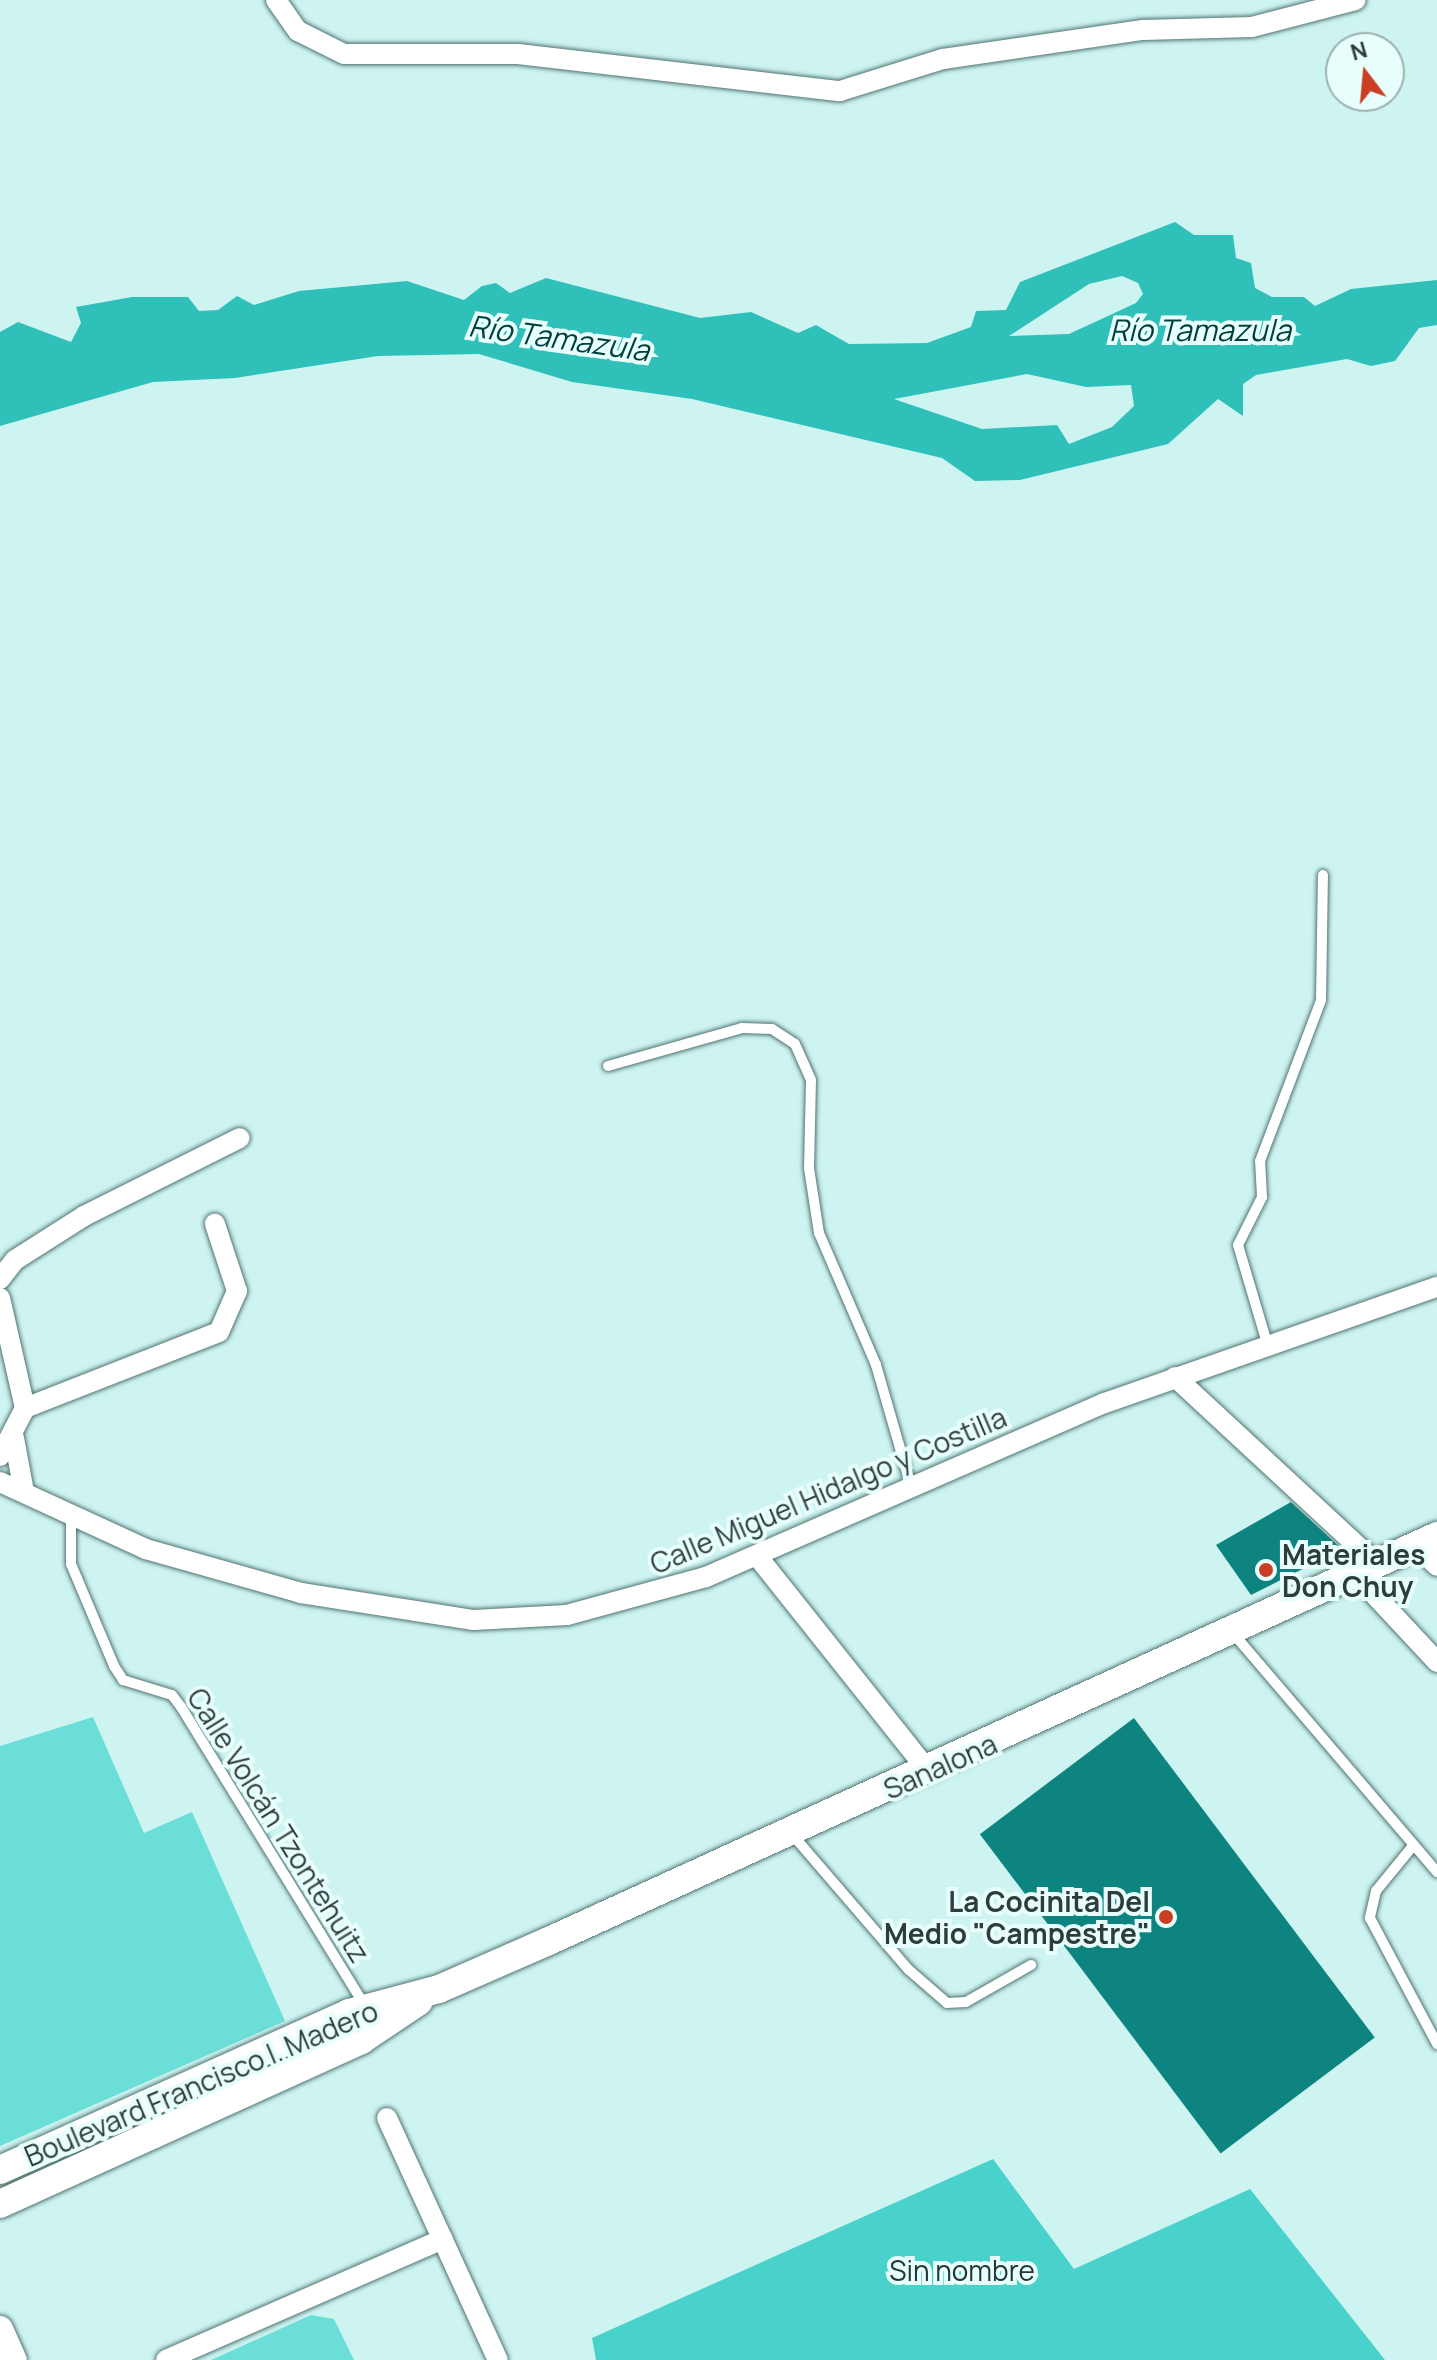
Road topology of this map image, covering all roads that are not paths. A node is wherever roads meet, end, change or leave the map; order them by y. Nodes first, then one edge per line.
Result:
1 (276, 0) edge
2 (1356, 0) edge
3 (1323, 875) dead end
4 (608, 1066) dead end
5 (240, 1138) dead end
6 (215, 1224) dead end
7 (0, 1279) edge
8 (1437, 1287) edge
9 (0, 1298) edge
10 (1267, 1343) junction
11 (1175, 1377) junction
12 (25, 1408) junction
13 (14, 1438) junction
14 (0, 1456) edge
15 (0, 1482) edge
16 (911, 1486) junction
17 (24, 1492) junction
18 (71, 1515) junction
19 (1427, 1541) edge
20 (758, 1557) junction
21 (1437, 1566) edge
22 (1366, 1569) junction
23 (1232, 1632) junction
24 (1437, 1662) edge
25 (929, 1772) junction
26 (791, 1833) junction
27 (1412, 1847) junction
28 (1437, 1872) edge
29 (1031, 1965) dead end
30 (439, 1989) junction
31 (366, 2008) junction
32 (1437, 2044) edge
33 (176, 2091) junction
34 (387, 2118) dead end
35 (188, 2119) junction
36 (0, 2170) edge
37 (0, 2204) edge
38 (443, 2239) junction
39 (0, 2329) edge
40 (14, 2360) edge
41 (166, 2360) edge
42 (498, 2360) edge

1 - 2 street
3 - 10 lane
4 - 16 lane
5 - 7 street
6 - 12 street
8 - 10 street, Calle Miguel Hidalgo y Costilla
9 - 12 street
10 - 11 street, Calle Miguel Hidalgo y Costilla
11 - 16 street, Calle Miguel Hidalgo y Costilla
11 - 22 street
12 - 13 street
13 - 14 street
13 - 17 street
15 - 17 street, Calle Miguel Hidalgo y Costilla
16 - 20 street, Calle Miguel Hidalgo y Costilla
17 - 18 street, Calle Miguel Hidalgo y Costilla
18 - 20 street, Calle Miguel Hidalgo y Costilla
18 - 31 lane, Calle Volcán Tzontehuitz
19 - 21 street
19 - 22 main road, Sanalona
20 - 25 street
22 - 23 main road, Sanalona
22 - 24 street
23 - 25 main road, Sanalona
23 - 27 lane
25 - 26 main road, Sanalona
26 - 29 lane
26 - 30 main road, Sanalona
27 - 28 lane
27 - 32 lane
30 - 31 main road, Boulevard Francisco I. Madero
30 - 35 main road, Boulevard Francisco I. Madero
31 - 33 main road, Boulevard Francisco I. Madero
33 - 35 main road
33 - 36 main road, Boulevard Francisco I. Madero
34 - 38 street
35 - 37 main road, Boulevard Francisco I. Madero
38 - 41 street
38 - 42 street
39 - 40 street

